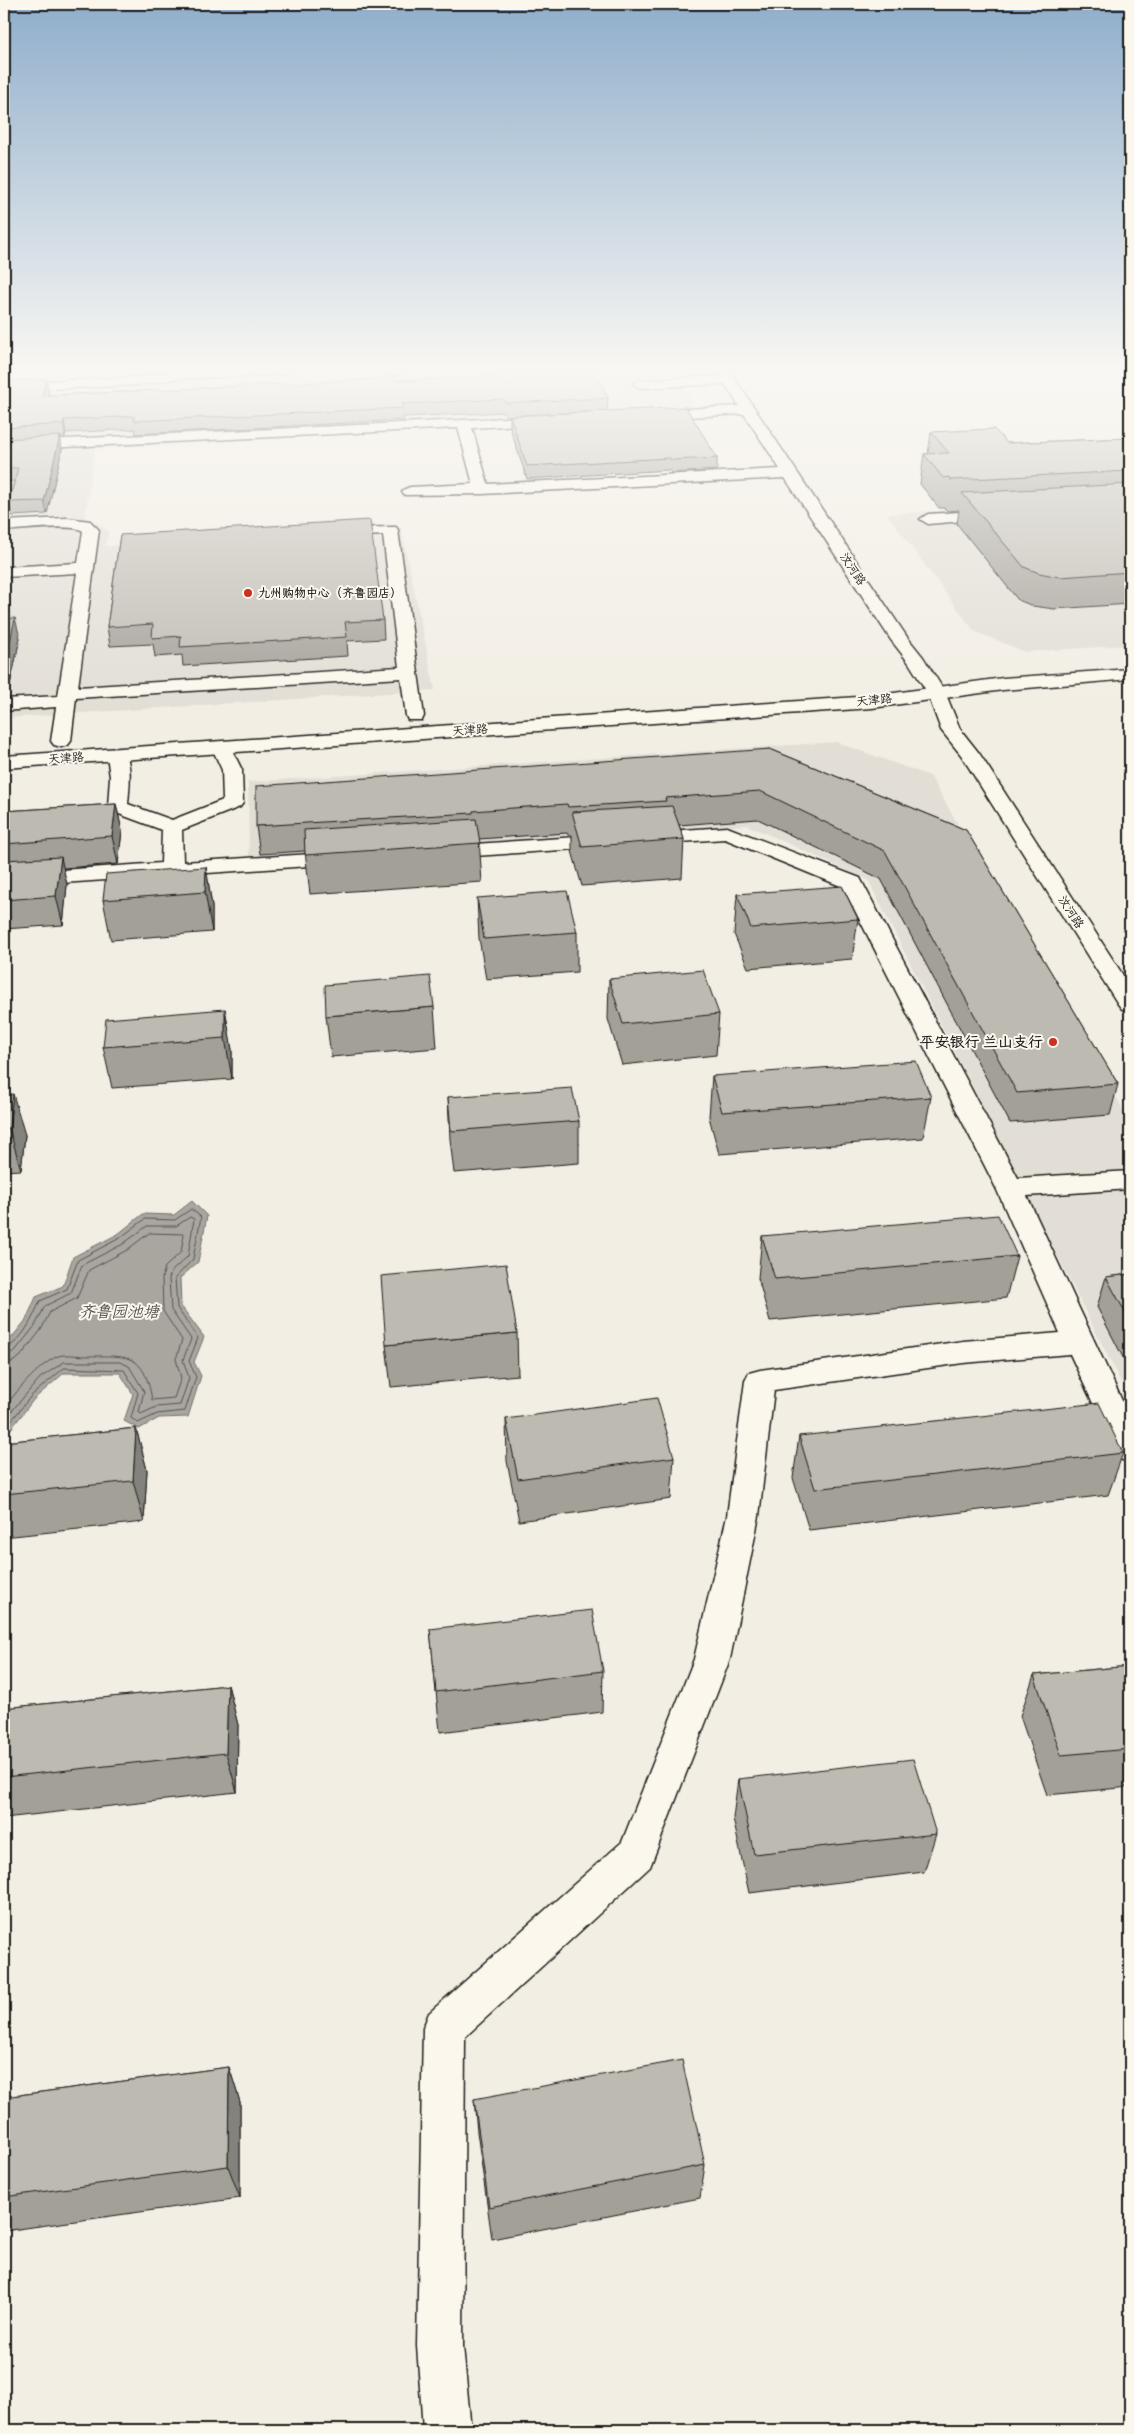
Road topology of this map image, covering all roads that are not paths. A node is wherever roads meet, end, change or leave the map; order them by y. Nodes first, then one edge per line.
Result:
1 (481, 484) edge
2 (572, 484) edge
3 (795, 484) edge
4 (804, 484) edge
5 (482, 488) junction
6 (410, 492) dead end
7 (1005, 515) edge
8 (928, 519) dead end
9 (4, 526) edge
10 (322, 534) edge
11 (86, 567) junction
12 (4, 572) edge
13 (409, 672) junction
14 (1130, 674) edge
15 (1130, 686) edge
16 (936, 692) junction
17 (67, 697) junction
18 (4, 705) edge
19 (415, 716) junction
20 (61, 740) junction
21 (4, 745) edge
22 (222, 748) junction
23 (117, 755) junction
24 (4, 762) edge
25 (172, 827) junction
26 (420, 853) edge
27 (360, 857) edge
28 (172, 869) junction
29 (4, 881) edge
30 (1130, 981) edge
31 (1130, 1004) edge
32 (1130, 1180) edge
33 (1010, 1188) junction
34 (1080, 1342) junction
35 (1130, 1450) edge
36 (447, 2430) edge

1 - 5 street
2 - 5 street
3 - 16 street, 汶河路
4 - 16 street, 汶河路
5 - 6 street
7 - 8 street
9 - 11 street
10 - 13 street
11 - 12 street
11 - 17 street
13 - 17 street
13 - 19 street
14 - 16 street, 天津路
15 - 16 street, 天津路
16 - 19 street, 天津路
16 - 22 street, 天津路
16 - 30 street, 汶河路
16 - 31 street, 汶河路
17 - 18 street
17 - 20 street
19 - 20 street, 天津路
20 - 21 street, 天津路
22 - 23 street, 天津路
22 - 25 street
23 - 24 street, 天津路
23 - 25 street
25 - 28 street
26 - 33 street
27 - 28 street
28 - 29 street
32 - 33 street
33 - 34 street
34 - 35 street
34 - 36 street

